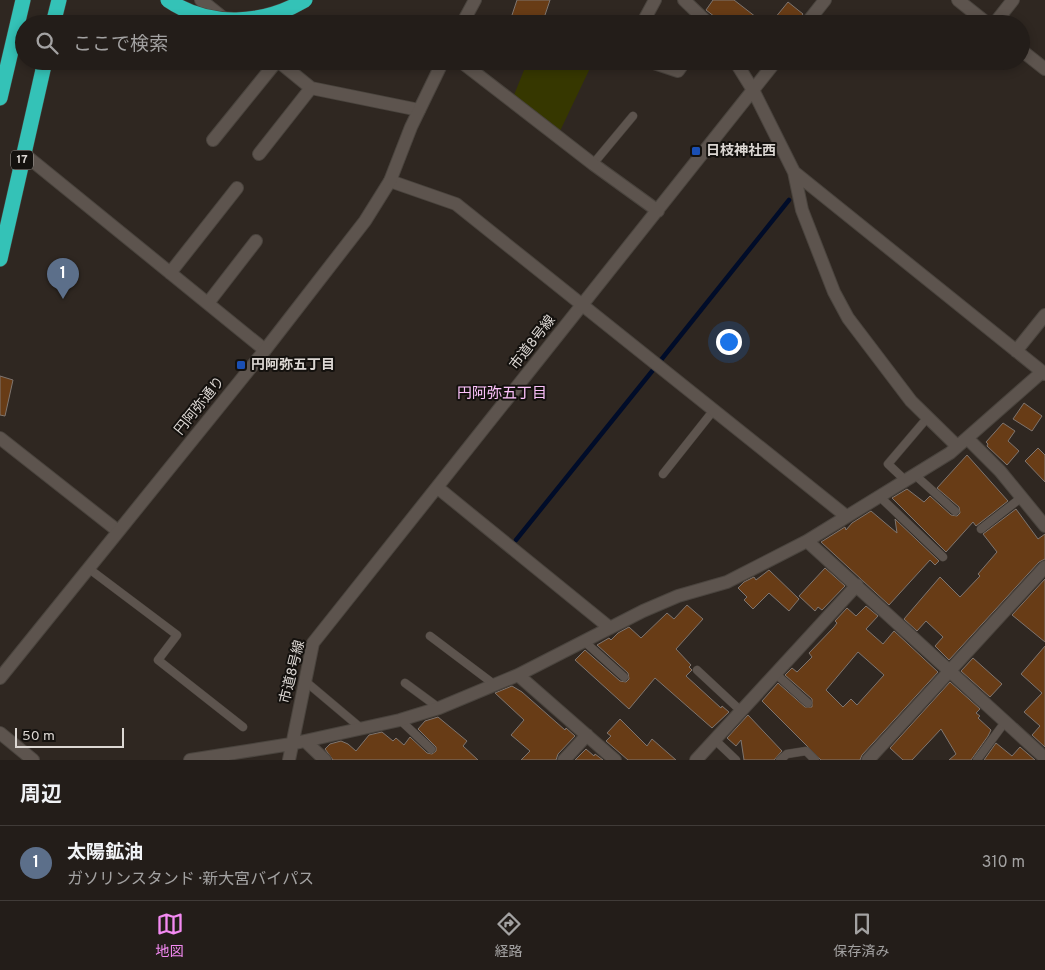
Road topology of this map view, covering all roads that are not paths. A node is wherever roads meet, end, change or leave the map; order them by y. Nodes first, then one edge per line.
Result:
1 (23, 0) edge
2 (59, 0) edge
3 (168, 0) edge
4 (201, 0) edge
5 (305, 0) edge
6 (475, 0) edge
7 (656, 0) edge
8 (684, 0) edge
9 (824, 0) edge
10 (958, 0) edge
11 (1013, 0) edge
12 (19, 15) edge
13 (55, 15) edge
14 (199, 15) edge
15 (220, 15) edge
16 (272, 15) edge
17 (467, 15) edge
18 (647, 15) edge
19 (700, 15) edge
20 (813, 15) edge
21 (977, 15) edge
22 (1001, 15) edge
23 (15, 34) edge
24 (1030, 57) edge
25 (1045, 69) edge
26 (43, 70) edge
27 (270, 70) edge
28 (288, 70) edge
29 (439, 70) edge
30 (472, 70) edge
31 (741, 70) edge
32 (769, 70) edge
33 (311, 88) junction
34 (753, 90) junction
35 (0, 98) edge
36 (419, 110) junction
37 (633, 116) dead end
38 (213, 140) dead end
39 (24, 154) junction
40 (259, 154) dead end
41 (593, 164) junction
42 (794, 172) junction
43 (390, 181) junction
44 (237, 188) dead end
45 (658, 211) junction
46 (256, 241) dead end
47 (0, 259) edge
48 (170, 273) junction
49 (208, 303) junction
50 (583, 304) junction
51 (1045, 315) edge
52 (265, 350) junction
53 (1016, 351) junction
54 (1044, 373) edge
55 (713, 411) junction
56 (928, 417) junction
57 (0, 438) edge
58 (963, 443) junction
59 (663, 474) dead end
60 (911, 478) junction
61 (438, 488) junction
62 (880, 497) junction
63 (1022, 497) junction
64 (955, 511) dead end
65 (846, 516) junction
66 (1045, 526) edge
67 (981, 529) dead end
68 (118, 531) junction
69 (807, 541) junction
70 (943, 557) dead end
71 (1045, 567) edge
72 (88, 568) junction
73 (857, 585) junction
74 (610, 628) junction
75 (430, 636) dead end
76 (585, 642) junction
77 (697, 670) dead end
78 (950, 672) junction
79 (776, 674) junction
80 (518, 675) junction
81 (624, 677) dead end
82 (0, 678) edge
83 (306, 681) junction
84 (405, 683) dead end
85 (495, 685) junction
86 (808, 703) dead end
87 (439, 708) junction
88 (741, 711) junction
89 (400, 720) junction
90 (1005, 722) junction
91 (243, 727) dead end
92 (362, 729) junction
93 (0, 733) edge
94 (587, 735) junction
95 (715, 740) junction
96 (304, 741) junction
97 (291, 744) junction
98 (431, 749) dead end
99 (217, 758) edge
100 (1045, 758) edge
101 (33, 760) edge
102 (190, 760) edge
103 (289, 760) edge
104 (325, 760) edge
105 (564, 760) edge
106 (615, 760) edge
107 (696, 760) edge
108 (736, 760) edge
109 (780, 760) edge
110 (814, 760) edge
111 (868, 760) edge
112 (977, 760) edge

1 - 12 highway
2 - 13 highway
3 - 14 highway, bridge
4 - 15 street
5 - 16 highway, bridge
6 - 17 street
7 - 18 street
8 - 19 street
9 - 20 street
10 - 21 street
11 - 22 street
23 - 35 highway
24 - 25 street
26 - 39 highway, 17
27 - 38 street
28 - 33 street
29 - 36 street, 円阿弥通り
30 - 41 street
31 - 34 street
32 - 34 street, 市道8号線
33 - 36 street
33 - 40 street
34 - 42 street
34 - 45 street, 市道8号線
36 - 43 street, 円阿弥通り
37 - 41 lane
39 - 47 highway, 17
39 - 48 street
41 - 45 street
42 - 53 street
42 - 56 street
43 - 50 street
43 - 52 street, 円阿弥通り
44 - 48 street
45 - 50 street, 市道8号線
46 - 49 street
48 - 49 street
49 - 52 street
50 - 55 street
50 - 61 street, 市道8号線
51 - 53 street
52 - 68 street, 円阿弥通り
53 - 54 street
54 - 58 street
55 - 59 lane
55 - 65 street
56 - 58 street
56 - 60 lane
57 - 68 street
58 - 60 street
58 - 63 street
60 - 62 street
60 - 64 lane
61 - 74 street
61 - 83 street, 市道8号線
62 - 65 street
62 - 70 lane
63 - 66 street
63 - 67 lane
65 - 69 street
68 - 72 street, 円阿弥通り
69 - 73 street
69 - 74 street
71 - 78 street
72 - 82 street, 円阿弥通り
72 - 91 lane
73 - 78 street
73 - 79 street
74 - 76 street
75 - 85 lane
76 - 80 street
76 - 81 lane
77 - 88 lane
78 - 90 street
78 - 111 street
79 - 86 lane
79 - 88 street
80 - 85 street
80 - 94 street
83 - 92 lane
83 - 97 street, 市道8号線
84 - 87 lane
85 - 87 street
87 - 89 street
88 - 95 street
89 - 92 street
89 - 98 lane
90 - 100 street
90 - 112 lane
92 - 96 street
93 - 101 street
94 - 105 street
94 - 106 street
95 - 107 street
95 - 108 lane
96 - 97 street
96 - 104 street
97 - 99 street
97 - 103 street, 市道8号線
99 - 102 street
109 - 110 lane

